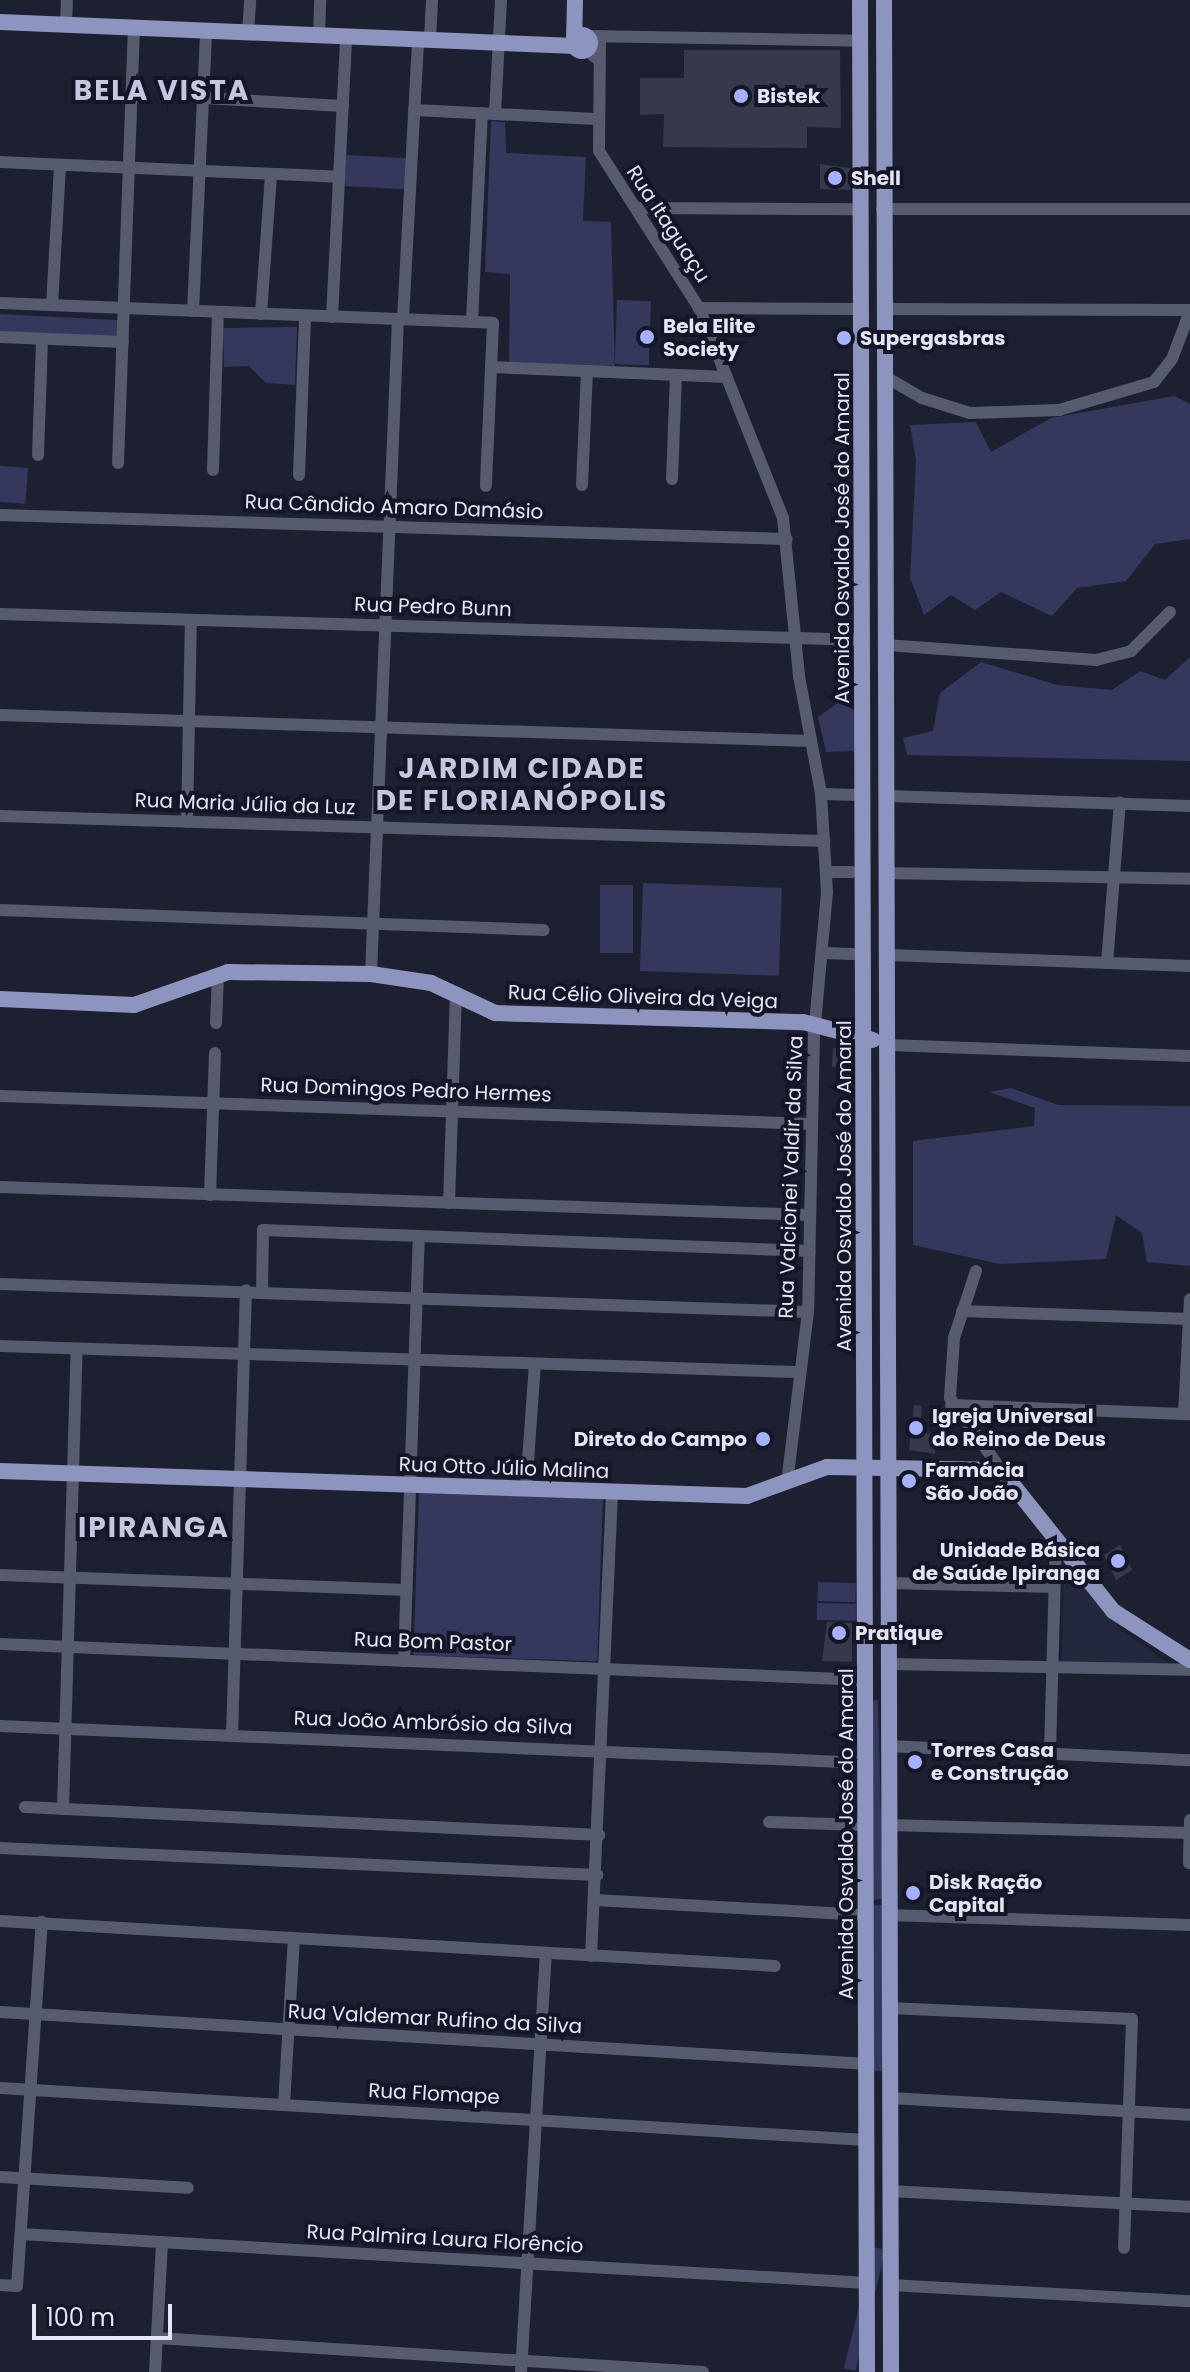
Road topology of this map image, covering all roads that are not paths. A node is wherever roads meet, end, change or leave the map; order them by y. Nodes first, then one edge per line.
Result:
1 (67, 0) edge
2 (250, 0) edge
3 (320, 0) edge
4 (432, 0) edge
5 (501, 0) edge
6 (575, 0) edge
7 (586, 0) edge
8 (860, 0) edge
9 (884, 0) edge
10 (0, 22) edge
11 (66, 25) junction
12 (134, 28) junction
13 (206, 31) junction
14 (248, 32) junction
15 (319, 35) junction
16 (346, 36) junction
17 (424, 40) junction
18 (859, 41) junction
19 (499, 43) junction
20 (586, 43) junction
21 (203, 98) junction
22 (343, 106) junction
23 (414, 110) junction
24 (489, 114) junction
25 (596, 119) junction
26 (0, 162) edge
27 (60, 165) junction
28 (129, 168) junction
29 (199, 171) junction
30 (271, 174) junction
31 (339, 177) junction
32 (638, 208) junction
33 (859, 209) junction
34 (882, 209) junction
35 (1190, 209) edge
36 (859, 279) junction
37 (0, 303) edge
38 (52, 305) junction
39 (124, 308) junction
40 (699, 308) junction
41 (859, 309) junction
42 (884, 309) junction
43 (1190, 310) edge
44 (193, 311) junction
45 (218, 312) junction
46 (261, 314) junction
47 (305, 316) junction
48 (332, 317) junction
49 (401, 319) junction
50 (472, 322) junction
51 (884, 331) junction
52 (0, 337) edge
53 (42, 339) junction
54 (123, 342) junction
55 (491, 367) junction
56 (587, 371) junction
57 (676, 375) junction
58 (884, 376) junction
59 (727, 377) junction
60 (864, 377) junction
61 (886, 438) junction
62 (38, 455) dead end
63 (118, 463) dead end
64 (213, 470) dead end
65 (299, 475) dead end
66 (672, 479) dead end
67 (582, 485) dead end
68 (486, 486) dead end
69 (0, 515) edge
70 (389, 527) junction
71 (787, 539) junction
72 (1170, 612) dead end
73 (0, 614) edge
74 (191, 620) junction
75 (385, 626) junction
76 (795, 639) junction
77 (864, 640) junction
78 (886, 645) junction
79 (0, 715) edge
80 (189, 721) junction
81 (381, 727) junction
82 (811, 741) junction
83 (821, 794) junction
84 (862, 795) junction
85 (887, 796) junction
86 (1120, 803) junction
87 (1190, 806) edge
88 (0, 816) edge
89 (187, 822) junction
90 (377, 827) junction
91 (825, 841) junction
92 (827, 872) junction
93 (852, 872) dead end
94 (886, 873) junction
95 (1115, 878) junction
96 (1190, 879) edge
97 (0, 910) edge
98 (864, 916) junction
99 (373, 924) junction
100 (544, 930) dead end
101 (823, 953) junction
102 (853, 954) dead end
103 (890, 955) junction
104 (1107, 963) junction
105 (1190, 966) edge
106 (371, 974) junction
107 (218, 975) junction
108 (456, 996) junction
109 (0, 999) edge
110 (216, 1023) dead end
111 (816, 1023) junction
112 (865, 1035) junction
113 (888, 1045) junction
114 (215, 1053) dead end
115 (1190, 1056) edge
116 (887, 1077) junction
117 (0, 1096) edge
118 (213, 1103) junction
119 (452, 1111) junction
120 (812, 1124) junction
121 (866, 1167) junction
122 (0, 1187) edge
123 (210, 1195) junction
124 (449, 1203) junction
125 (887, 1213) junction
126 (810, 1215) junction
127 (419, 1236) junction
128 (810, 1251) junction
129 (976, 1271) dead end
130 (0, 1284) edge
131 (246, 1290) junction
132 (262, 1291) junction
133 (417, 1296) junction
134 (1190, 1299) edge
135 (962, 1311) junction
136 (808, 1312) junction
137 (1189, 1319) edge
138 (0, 1346) edge
139 (77, 1349) junction
140 (244, 1354) junction
141 (415, 1360) junction
142 (535, 1364) junction
143 (797, 1372) junction
144 (951, 1405) junction
145 (1187, 1414) edge
146 (867, 1466) junction
147 (888, 1466) junction
148 (1001, 1470) junction
149 (0, 1471) edge
150 (73, 1474) junction
151 (240, 1479) junction
152 (787, 1482) junction
153 (411, 1485) junction
154 (526, 1489) junction
155 (612, 1491) junction
156 (1056, 1533) junction
157 (0, 1575) edge
158 (70, 1577) junction
159 (237, 1583) junction
160 (889, 1583) junction
161 (1054, 1587) junction
162 (407, 1590) junction
163 (0, 1644) edge
164 (68, 1647) junction
165 (235, 1654) junction
166 (1190, 1660) edge
167 (404, 1661) junction
168 (888, 1664) junction
169 (607, 1669) junction
170 (1052, 1670) junction
171 (1190, 1670) edge
172 (865, 1680) junction
173 (0, 1726) edge
174 (65, 1729) junction
175 (232, 1735) junction
176 (888, 1746) junction
177 (603, 1750) junction
178 (1050, 1752) junction
179 (1190, 1760) edge
180 (865, 1763) junction
181 (25, 1807) dead end
182 (63, 1809) junction
183 (1190, 1820) edge
184 (769, 1822) dead end
185 (864, 1825) junction
186 (888, 1825) junction
187 (1190, 1833) edge
188 (599, 1835) junction
189 (0, 1848) edge
190 (1189, 1863) edge
191 (597, 1875) junction
192 (595, 1900) junction
193 (865, 1915) junction
194 (888, 1915) junction
195 (0, 1921) edge
196 (42, 1922) junction
197 (1190, 1925) edge
198 (294, 1939) junction
199 (546, 1953) junction
200 (591, 1956) junction
201 (775, 1966) dead end
202 (889, 2008) junction
203 (0, 2012) edge
204 (35, 2014) junction
205 (288, 2030) junction
206 (541, 2046) junction
207 (868, 2064) junction
208 (0, 2088) edge
209 (28, 2090) junction
210 (890, 2098) junction
211 (284, 2105) junction
212 (1128, 2112) junction
213 (1190, 2115) edge
214 (536, 2120) junction
215 (866, 2140) junction
216 (0, 2177) edge
217 (25, 2179) junction
218 (188, 2188) dead end
219 (889, 2191) junction
220 (1125, 2203) junction
221 (1190, 2207) edge
222 (867, 2229) junction
223 (889, 2233) junction
224 (21, 2234) junction
225 (162, 2243) junction
226 (1124, 2248) dead end
227 (528, 2264) junction
228 (867, 2283) junction
229 (0, 2285) edge
230 (890, 2285) junction
231 (1190, 2301) edge
232 (157, 2338) junction
233 (522, 2366) edge
234 (155, 2372) edge
235 (703, 2372) edge
236 (867, 2372) edge
237 (891, 2372) edge

1 - 11 street
2 - 14 street
3 - 15 street
4 - 17 street
5 - 19 street
6 - 20 main road
7 - 20 main road
8 - 18 main road, Avenida Osvaldo José do Amaral
9 - 34 main road, Avenida Osvaldo José do Amaral
10 - 11 main road
11 - 12 main road
12 - 13 main road
12 - 28 street
13 - 14 main road
13 - 21 street
14 - 15 main road
15 - 16 main road
16 - 17 main road
16 - 22 street
17 - 19 main road
17 - 23 street
18 - 20 street
18 - 33 main road, Avenida Osvaldo José do Amaral
19 - 20 main road
19 - 24 street
20 - 25 street, Rua Itaguaçu
21 - 22 street
21 - 29 street
22 - 31 street
23 - 24 street
23 - 49 street
24 - 25 street
24 - 50 street
25 - 32 street, Rua Itaguaçu
26 - 27 street
27 - 28 street
27 - 38 street
28 - 29 street
28 - 39 street
29 - 30 street
29 - 44 street
30 - 31 street
30 - 46 street
31 - 48 street
32 - 33 street
32 - 40 street, Rua Itaguaçu
33 - 36 main road, Avenida Osvaldo José do Amaral
34 - 35 street
34 - 42 main road, Avenida Osvaldo José do Amaral
36 - 41 main road, Avenida Osvaldo José do Amaral
36 - 51 main road
37 - 38 street
38 - 39 street
39 - 44 street
39 - 54 street
40 - 41 street
40 - 59 street, Rua Itaguaçu
41 - 60 main road, Avenida Osvaldo José do Amaral
42 - 43 street
42 - 51 main road, Avenida Osvaldo José do Amaral
43 - 58 street
44 - 45 street
45 - 46 street
45 - 64 street
46 - 47 street
47 - 48 street
47 - 65 street
48 - 49 street
49 - 50 street
49 - 70 street
50 - 55 street
51 - 58 main road, Avenida Osvaldo José do Amaral
52 - 53 street
53 - 54 street
53 - 62 street
54 - 63 street
55 - 56 street
55 - 68 street
56 - 57 street
56 - 67 street
57 - 59 street
57 - 66 street
58 - 61 main road, Avenida Osvaldo José do Amaral
59 - 71 street, Rua Itaguaçu
60 - 61 main road
60 - 77 main road, Avenida Osvaldo José do Amaral
61 - 78 main road, Avenida Osvaldo José do Amaral
69 - 70 street, Rua Cândido Amaro Damásio
70 - 71 street, Rua Cândido Amaro Damásio
70 - 75 street
71 - 76 street, Rua Valcionei Valdir da Silva
72 - 78 street
73 - 74 street, Rua Pedro Bunn
74 - 75 street, Rua Pedro Bunn
74 - 80 street
75 - 76 street, Rua Pedro Bunn
75 - 81 street
76 - 77 street, Rua Pedro Bunn
76 - 82 street, Rua Valcionei Valdir da Silva
77 - 84 main road, Avenida Osvaldo José do Amaral
78 - 85 main road, Avenida Osvaldo José do Amaral
79 - 80 street
80 - 81 street
80 - 89 street
81 - 82 street
81 - 90 street
82 - 83 street, Rua Valcionei Valdir da Silva
83 - 84 street
83 - 91 street, Rua Valcionei Valdir da Silva
84 - 98 main road, Avenida Osvaldo José do Amaral
85 - 86 street
85 - 94 main road, Avenida Osvaldo José do Amaral
86 - 87 street
86 - 95 street
88 - 89 street, Rua Maria Júlia da Luz
89 - 90 street, Rua Maria Júlia da Luz
90 - 91 street, Rua Maria Júlia da Luz
90 - 99 street
91 - 92 street, Rua Valcionei Valdir da Silva
92 - 93 street
92 - 101 street, Rua Valcionei Valdir da Silva
94 - 95 street
94 - 103 main road, Avenida Osvaldo José do Amaral
95 - 96 street
95 - 104 street
97 - 99 street
98 - 103 main road
98 - 112 main road, Avenida Osvaldo José do Amaral
99 - 100 street
99 - 106 street
101 - 102 street
101 - 111 street, Rua Valcionei Valdir da Silva
103 - 104 street
103 - 113 main road, Avenida Osvaldo José do Amaral
104 - 105 street
106 - 107 main road, Rua Célio Oliveira da Veiga
106 - 108 main road, Rua Célio Oliveira da Veiga
107 - 109 main road, Rua Célio Oliveira da Veiga
107 - 110 street
108 - 111 main road, Rua Célio Oliveira da Veiga
108 - 119 street
111 - 112 main road, Rua Célio Oliveira da Veiga
111 - 120 street, Rua Valcionei Valdir da Silva
112 - 116 main road
112 - 121 main road, Avenida Osvaldo José do Amaral
113 - 115 street
113 - 116 main road, Avenida Osvaldo José do Amaral
114 - 118 street
116 - 125 main road, Avenida Osvaldo José do Amaral
117 - 118 street, Rua Domingos Pedro Hermes
118 - 119 street, Rua Domingos Pedro Hermes
118 - 123 street
119 - 120 street, Rua Domingos Pedro Hermes
119 - 124 street
120 - 126 street, Rua Valcionei Valdir da Silva
121 - 125 main road
121 - 146 main road, Avenida Osvaldo José do Amaral
122 - 123 street
123 - 124 street
124 - 126 street
125 - 147 main road, Avenida Osvaldo José do Amaral
126 - 128 street, Rua Valcionei Valdir da Silva
127 - 128 street
127 - 132 street
127 - 133 street
128 - 136 street, Rua Valcionei Valdir da Silva
129 - 135 street
130 - 131 street
131 - 132 street
131 - 140 street
132 - 133 street
133 - 136 street
133 - 141 street
134 - 137 street
135 - 137 street
135 - 144 street
136 - 143 street, Rua Valcionei Valdir da Silva
137 - 145 street
138 - 139 street
139 - 140 street
139 - 150 street
140 - 141 street
140 - 151 street
141 - 142 street
141 - 153 street
142 - 143 street
142 - 154 street
143 - 152 street, Rua Valcionei Valdir da Silva
144 - 145 street
144 - 148 street
146 - 147 main road, Rua Otto Júlio Malina
146 - 152 main road, Rua Otto Júlio Malina
146 - 172 main road, Avenida Osvaldo José do Amaral
147 - 148 main road, Rua Otto Júlio Malina
147 - 160 main road, Avenida Osvaldo José do Amaral
148 - 156 main road
149 - 150 main road, Rua Otto Júlio Malina
150 - 151 main road, Rua Otto Júlio Malina
150 - 158 street
151 - 153 main road, Rua Otto Júlio Malina
151 - 159 street
152 - 155 main road, Rua Otto Júlio Malina
153 - 154 main road, Rua Otto Júlio Malina
153 - 162 street
154 - 155 main road, Rua Otto Júlio Malina
155 - 169 street
156 - 161 street
156 - 166 main road
157 - 158 street
158 - 159 street
158 - 164 street
159 - 162 street
159 - 165 street
160 - 161 street
160 - 168 main road, Avenida Osvaldo José do Amaral
161 - 170 street
162 - 167 street
163 - 164 street, Rua Bom Pastor
164 - 165 street, Rua Bom Pastor
164 - 174 street
165 - 167 street, Rua Bom Pastor
165 - 175 street
167 - 169 street, Rua Bom Pastor
168 - 170 street
168 - 176 main road, Avenida Osvaldo José do Amaral
169 - 172 street, Rua Bom Pastor
169 - 177 street
170 - 171 street
170 - 178 street
172 - 176 main road
172 - 180 main road, Avenida Osvaldo José do Amaral
173 - 174 street, Rua João Ambrósio da Silva
174 - 175 street, Rua João Ambrósio da Silva
174 - 182 street
175 - 177 street, Rua João Ambrósio da Silva
176 - 178 street
176 - 186 main road, Avenida Osvaldo José do Amaral
177 - 180 street, Rua João Ambrósio da Silva
177 - 188 street
178 - 179 street
180 - 185 main road, Avenida Osvaldo José do Amaral
181 - 182 street
182 - 188 street
183 - 187 street
184 - 185 street
185 - 193 main road, Avenida Osvaldo José do Amaral
186 - 187 street
186 - 194 main road, Avenida Osvaldo José do Amaral
187 - 190 street
188 - 191 street
189 - 191 street
191 - 192 street
192 - 193 street
192 - 200 street
193 - 207 main road, Avenida Osvaldo José do Amaral
194 - 197 street
194 - 202 main road, Avenida Osvaldo José do Amaral
195 - 196 street
196 - 198 street
196 - 204 street
198 - 199 street
198 - 205 street
199 - 200 street
199 - 206 street
200 - 201 street
202 - 210 main road, Avenida Osvaldo José do Amaral
202 - 212 street
203 - 204 street, Rua Valdemar Rufino da Silva
204 - 205 street, Rua Valdemar Rufino da Silva
204 - 209 street
205 - 206 street, Rua Valdemar Rufino da Silva
205 - 211 street
206 - 207 street, Rua Valdemar Rufino da Silva
206 - 214 street
207 - 215 main road, Avenida Osvaldo José do Amaral
208 - 209 street, Rua Flomape
209 - 211 street, Rua Flomape
209 - 217 street
210 - 212 street
210 - 219 main road, Avenida Osvaldo José do Amaral
211 - 214 street, Rua Flomape
212 - 213 street
212 - 220 street
214 - 215 street, Rua Flomape
214 - 227 street
215 - 222 main road, Avenida Osvaldo José do Amaral
216 - 217 street
217 - 218 street
217 - 224 street
219 - 220 street
219 - 223 main road, Avenida Osvaldo José do Amaral
220 - 221 street
220 - 226 street
222 - 223 main road
222 - 228 main road, Avenida Osvaldo José do Amaral
223 - 230 main road, Avenida Osvaldo José do Amaral
224 - 225 street, Rua Palmira Laura Florêncio
224 - 229 street
225 - 227 street, Rua Palmira Laura Florêncio
225 - 232 street
227 - 228 street, Rua Palmira Laura Florêncio
227 - 233 street
228 - 236 main road, Avenida Osvaldo José do Amaral
230 - 231 street
230 - 237 main road, Avenida Osvaldo José do Amaral
232 - 233 street
232 - 234 street
233 - 235 street

